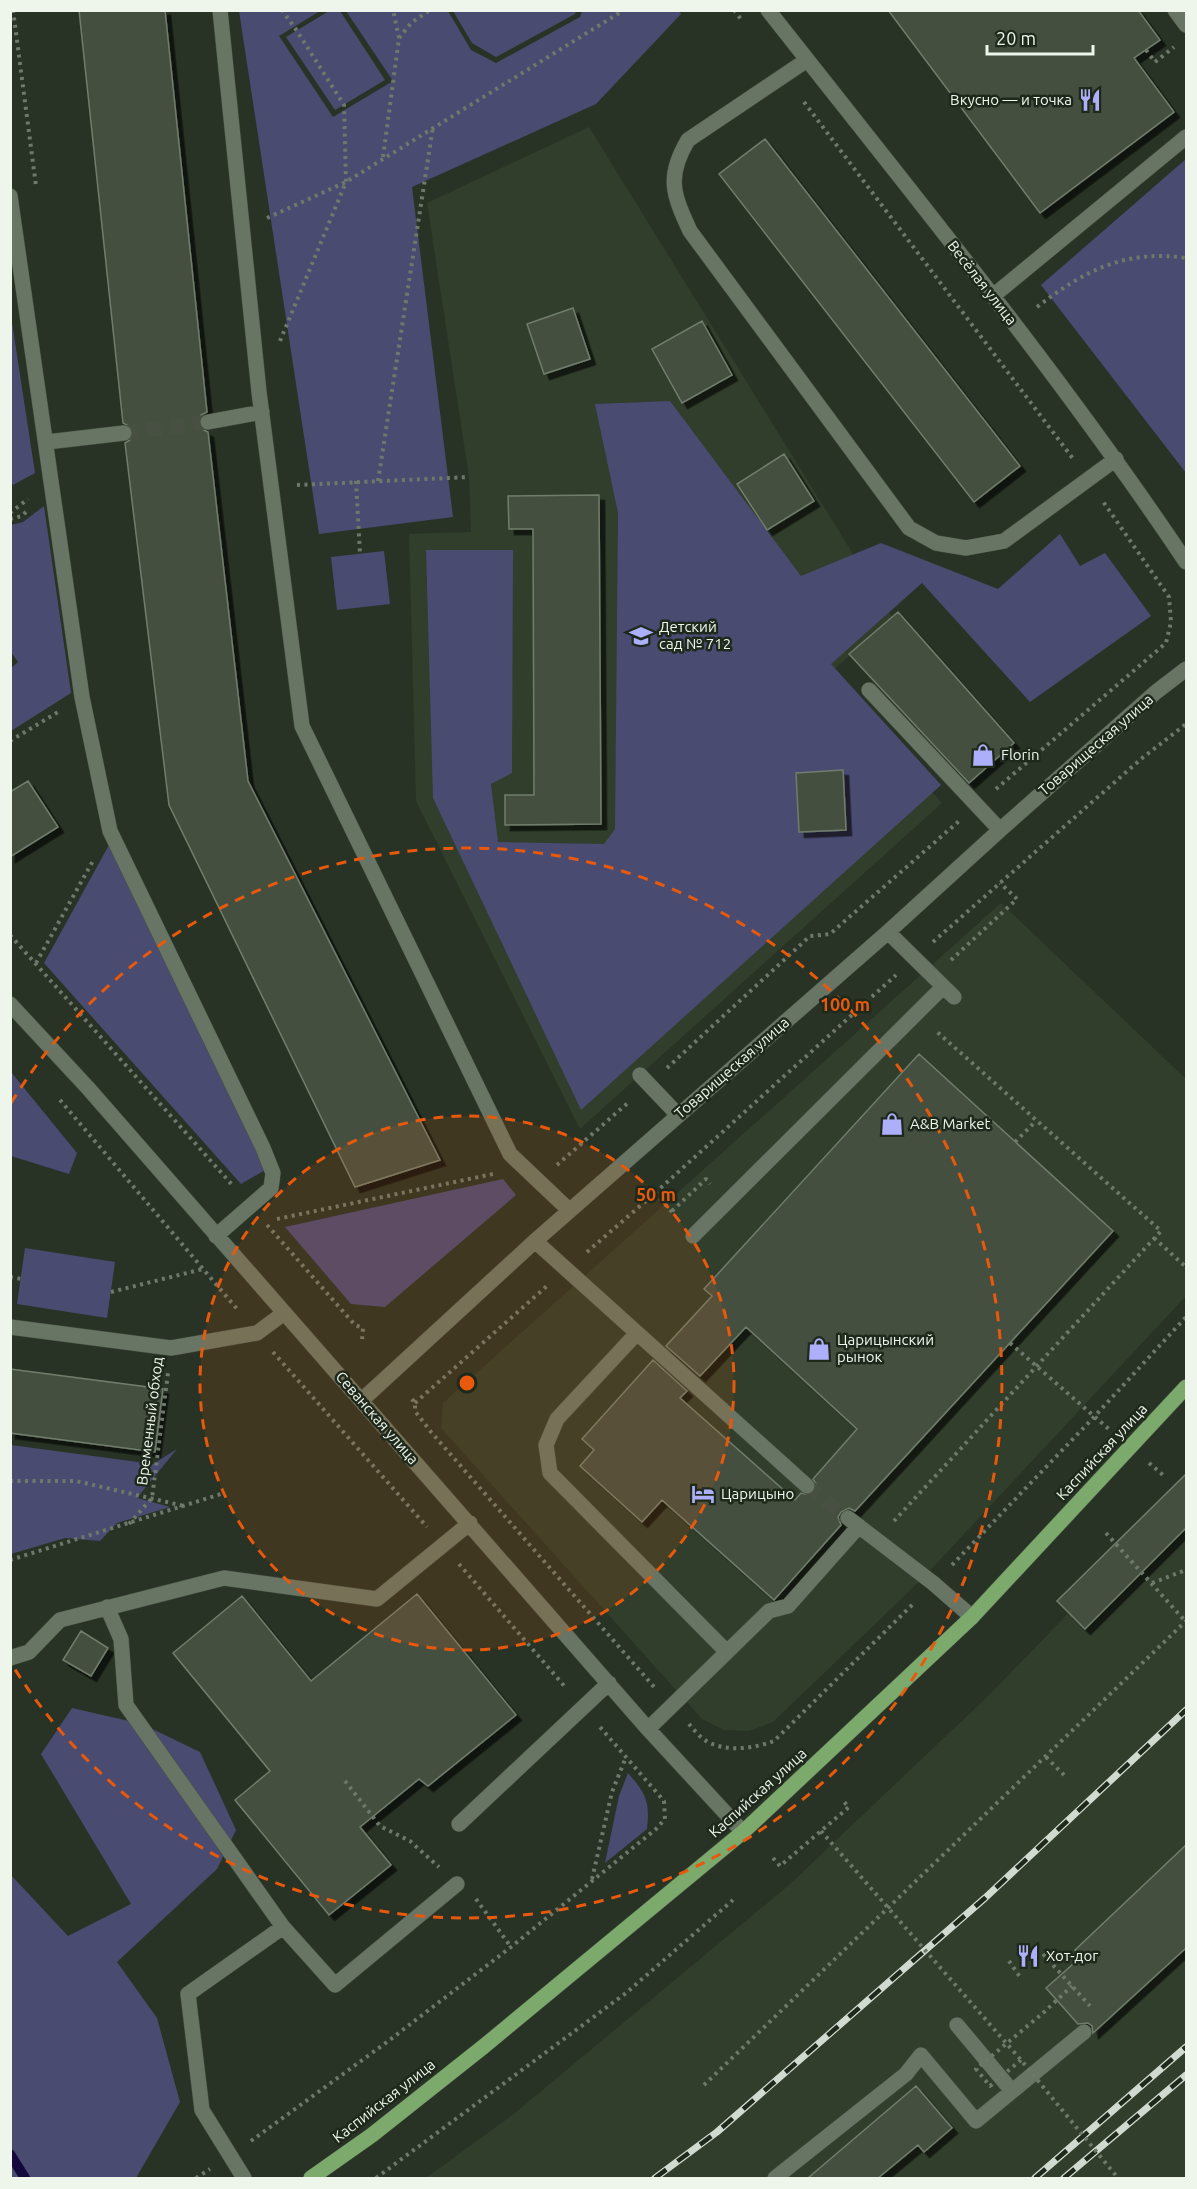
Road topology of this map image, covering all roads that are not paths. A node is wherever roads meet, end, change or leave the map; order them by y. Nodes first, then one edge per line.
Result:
1 (220, 10) edge
2 (768, 10) edge
3 (1175, 10) edge
4 (1186, 25) edge
5 (807, 60) junction
6 (1186, 137) edge
7 (10, 196) edge
8 (993, 296) junction
9 (262, 412) junction
10 (208, 422) tunnel mouth
11 (124, 433) tunnel mouth
12 (47, 442) junction
13 (1116, 459) junction
14 (1186, 562) edge
15 (1186, 669) edge
16 (869, 690) dead end
17 (1000, 830) junction
18 (888, 932) junction
19 (10, 1005) edge
20 (644, 1080) road end
21 (678, 1115) junction
22 (569, 1210) junction
23 (216, 1236) junction
24 (693, 1236) dead end
25 (535, 1241) junction
26 (284, 1313) junction
27 (10, 1328) edge
28 (637, 1333) junction
29 (1186, 1387) edge
30 (362, 1400) junction
31 (807, 1486) tunnel mouth
32 (470, 1523) junction
33 (107, 1607) junction
34 (972, 1617) junction
35 (727, 1652) junction
36 (10, 1658) edge
37 (609, 1683) junction
38 (648, 1729) junction
39 (459, 1824) dead end
40 (743, 1832) junction
41 (457, 1884) dead end
42 (283, 1928) junction
43 (957, 2025) dead end
44 (1084, 2032) road end
45 (1012, 2091) junction
46 (244, 2178) edge
47 (311, 2178) edge
48 (775, 2178) edge

1 - 9 street
2 - 5 street, Весёлая улица
3 - 4 street
5 - 8 street, Весёлая улица
5 - 13 street
6 - 8 street
7 - 12 street
8 - 13 street, Весёлая улица
9 - 10 street
9 - 22 street
11 - 12 street
12 - 23 street
13 - 14 street, Весёлая улица
15 - 17 street, Товарищеская улица
16 - 17 street
17 - 18 street, Товарищеская улица
18 - 21 street, Товарищеская улица
18 - 24 street
19 - 23 street, Севанская улица
20 - 21 street
21 - 22 street, Товарищеская улица
22 - 25 street, Товарищеская улица
23 - 26 street, Севанская улица
25 - 28 street
25 - 30 street, Товарищеская улица
26 - 27 street
26 - 30 street, Севанская улица
28 - 31 street
28 - 35 street
29 - 34 main road, Каспийская улица
30 - 32 street, Севанская улица
32 - 33 street
32 - 37 street, Севанская улица
33 - 36 street
33 - 42 street
34 - 35 street
34 - 40 main road, Каспийская улица
35 - 38 street
37 - 38 street, Севанская улица
37 - 39 street
38 - 40 street, Севанская улица
40 - 47 main road, Каспийская улица
41 - 42 street
42 - 46 street
43 - 45 street
44 - 45 street
45 - 48 street

